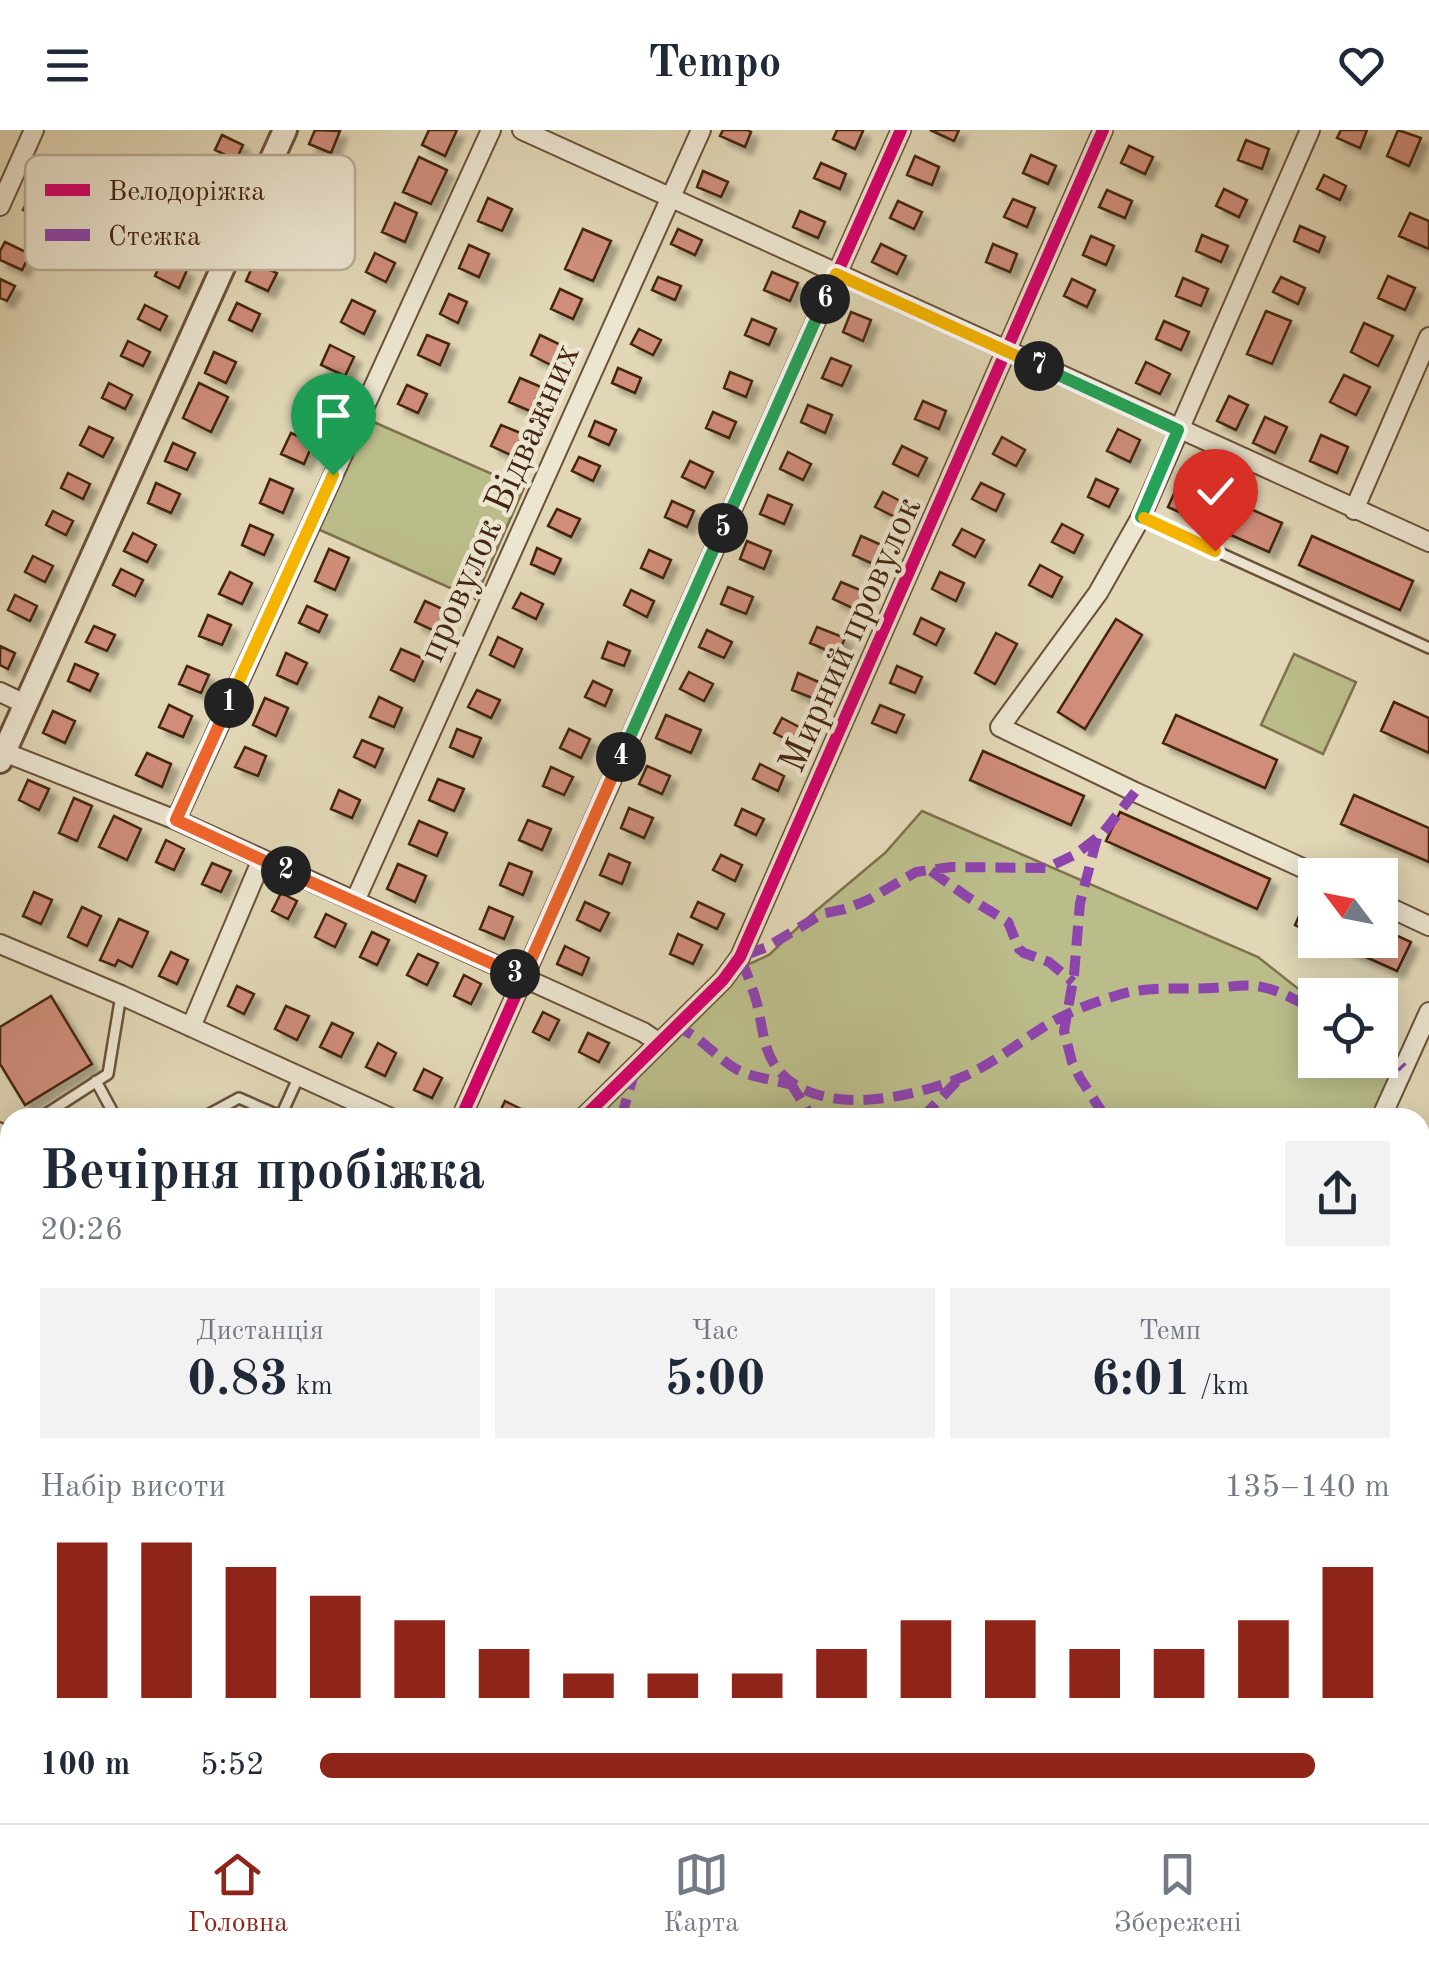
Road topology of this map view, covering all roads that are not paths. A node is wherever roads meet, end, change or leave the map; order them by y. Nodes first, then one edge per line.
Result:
1 (34, 130) edge
2 (285, 130) edge
3 (491, 130) edge
4 (522, 130) edge
5 (701, 130) edge
6 (901, 130) edge
7 (1104, 130) edge
8 (1310, 130) edge
9 (274, 155) edge
10 (670, 198) junction
11 (0, 206) edge
12 (222, 270) edge
13 (836, 274) junction
14 (1429, 337) edge
15 (1005, 351) junction
16 (1178, 430) junction
17 (1354, 510) junction
18 (1141, 517) junction
19 (1429, 542) edge
20 (1429, 648) edge
21 (0, 692) edge
22 (26, 704) junction
23 (2, 756) edge
24 (176, 820) junction
25 (262, 860) junction
26 (1298, 866) edge
27 (354, 902) junction
28 (1398, 912) edge
29 (1429, 926) edge
30 (0, 944) edge
31 (523, 978) junction
32 (121, 995) junction
33 (1429, 1012) edge
34 (191, 1027) junction
35 (658, 1042) junction
36 (299, 1076) junction
37 (96, 1081) junction
38 (55, 1108) edge
39 (111, 1108) edge
40 (220, 1108) edge
41 (261, 1108) edge
42 (284, 1108) edge
43 (369, 1108) edge
44 (465, 1108) edge
45 (593, 1108) edge
46 (1386, 1108) edge

1 - 11 street
2 - 9 street
3 - 24 street
4 - 10 street
5 - 10 street, провулок Відважних
6 - 13 street
7 - 15 street, Мирний провулок
8 - 16 street
10 - 13 street
10 - 27 street, провулок Відважних
12 - 22 street
13 - 15 street
13 - 31 street
14 - 17 street
15 - 16 street
15 - 35 street, Мирний провулок
16 - 17 street
16 - 18 street
17 - 19 street
18 - 20 lane
18 - 26 street
21 - 22 street
22 - 23 street
23 - 24 street
24 - 25 street
25 - 27 street
25 - 34 street
27 - 31 street
28 - 29 street
30 - 32 street
31 - 35 street
31 - 44 street
32 - 34 street
32 - 37 lane
33 - 46 street
34 - 36 street
35 - 45 street, Мирний провулок
36 - 42 lane
36 - 43 street
37 - 38 lane
37 - 39 lane
40 - 41 lane

